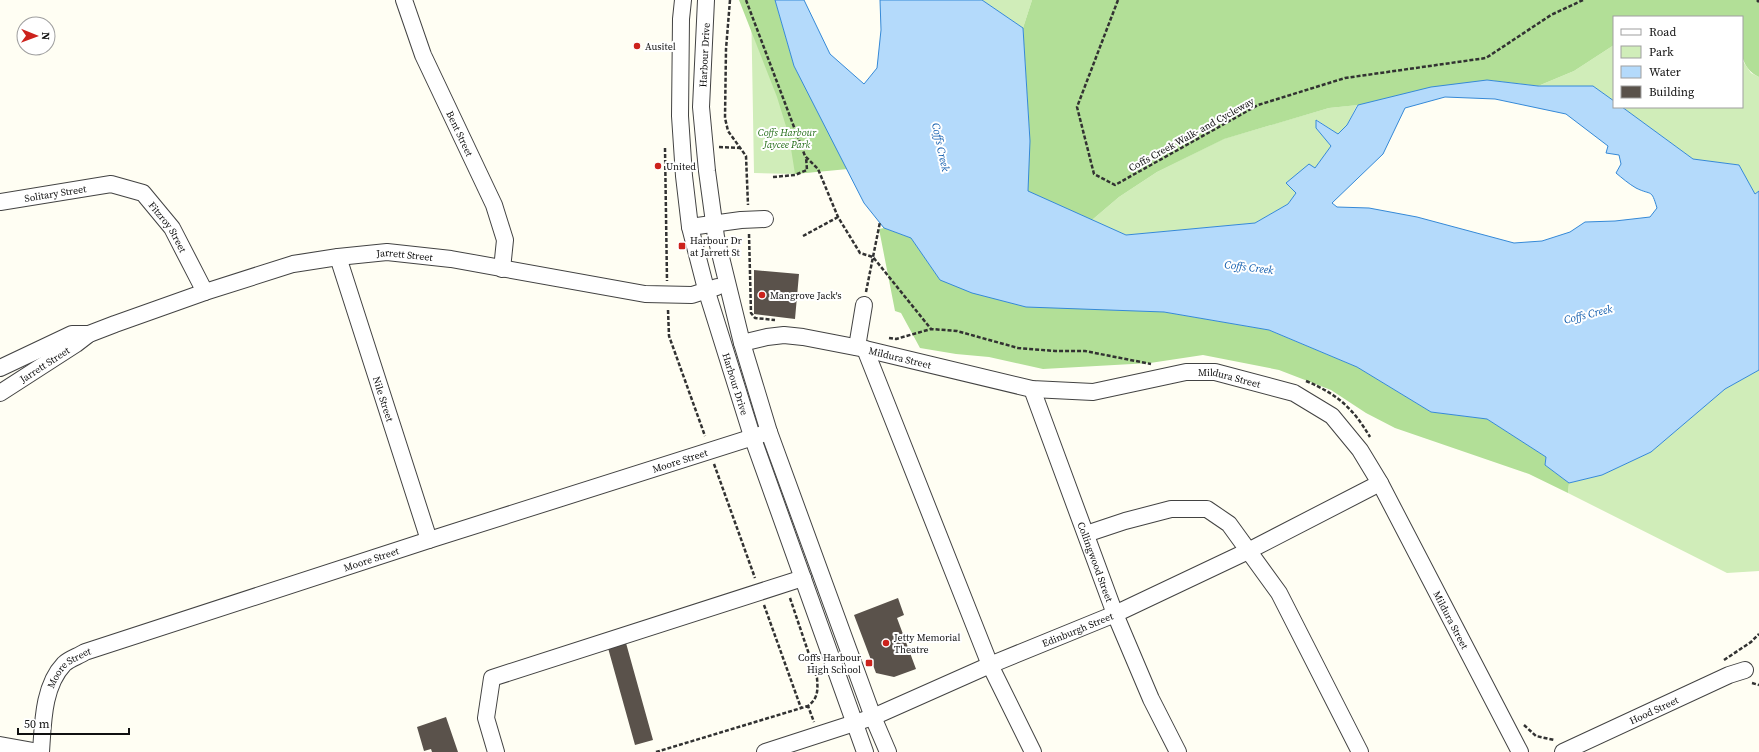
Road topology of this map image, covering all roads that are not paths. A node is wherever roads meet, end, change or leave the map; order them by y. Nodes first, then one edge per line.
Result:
1 (404, 0) edge
2 (683, 0) edge
3 (706, 0) edge
4 (111, 184) joint
5 (0, 202) edge
6 (765, 219) dead end
7 (714, 224) junction
8 (690, 227) junction
9 (338, 257) junction
10 (502, 269) junction
11 (728, 284) junction
12 (706, 289) junction
13 (205, 292) junction
14 (864, 305) road end
15 (89, 334) junction
16 (742, 343) junction
17 (861, 348) junction
18 (0, 368) edge
19 (1032, 390) junction
20 (0, 393) edge
21 (769, 432) junction
22 (752, 436) junction
23 (1380, 483) junction
24 (1086, 534) junction
25 (429, 540) junction
26 (1248, 551) junction
27 (803, 578) junction
28 (1115, 614) junction
29 (990, 665) junction
30 (1746, 670) dead end
31 (873, 716) junction
32 (854, 724) junction
33 (0, 745) edge
34 (40, 752) edge
35 (496, 752) edge
36 (765, 752) edge
37 (866, 752) edge
38 (888, 752) edge
39 (1033, 752) edge
40 (1178, 752) edge
41 (1360, 752) edge
42 (1520, 752) edge
43 (1563, 752) edge

1 - 10 street, Bent Street
2 - 8 street, Harbour Drive
3 - 7 street, Harbour Drive
4 - 5 street, Solitary Street
4 - 13 street, Fitzroy Street
6 - 7 street
7 - 8 street
7 - 11 street, Harbour Drive
8 - 12 street, Harbour Drive
9 - 10 street, Jarrett Street
9 - 13 street, Jarrett Street
9 - 25 street, Nile Street
10 - 12 street, Jarrett Street
11 - 12 street, Jarrett Street
11 - 16 street, Harbour Drive
12 - 22 street, Harbour Drive
13 - 15 street, Jarrett Street
14 - 17 street
15 - 18 street, Jarrett Street
15 - 20 street, Jarrett Street
16 - 17 street, Mildura Street
16 - 21 street, Harbour Drive
17 - 19 street, Mildura Street
17 - 29 street
19 - 23 street, Mildura Street
19 - 24 street, Collingwood Street
21 - 22 street, Moore Street
21 - 31 street, Harbour Drive
22 - 25 street, Moore Street
22 - 27 street, Harbour Drive
23 - 26 street, Edinburgh Street
23 - 42 street, Mildura Street
24 - 26 street
24 - 28 street, Collingwood Street
25 - 34 street, Moore Street
26 - 28 street, Edinburgh Street
26 - 41 street
27 - 32 street, Harbour Drive
27 - 35 street
28 - 29 street, Edinburgh Street
28 - 40 street, Collingwood Street
29 - 31 street, Edinburgh Street
29 - 39 street
30 - 43 street, Hood Street
31 - 32 street, Edinburgh Street
31 - 38 street, Harbour Drive
32 - 36 street, Edinburgh Street
32 - 37 street, Harbour Drive
33 - 34 street

